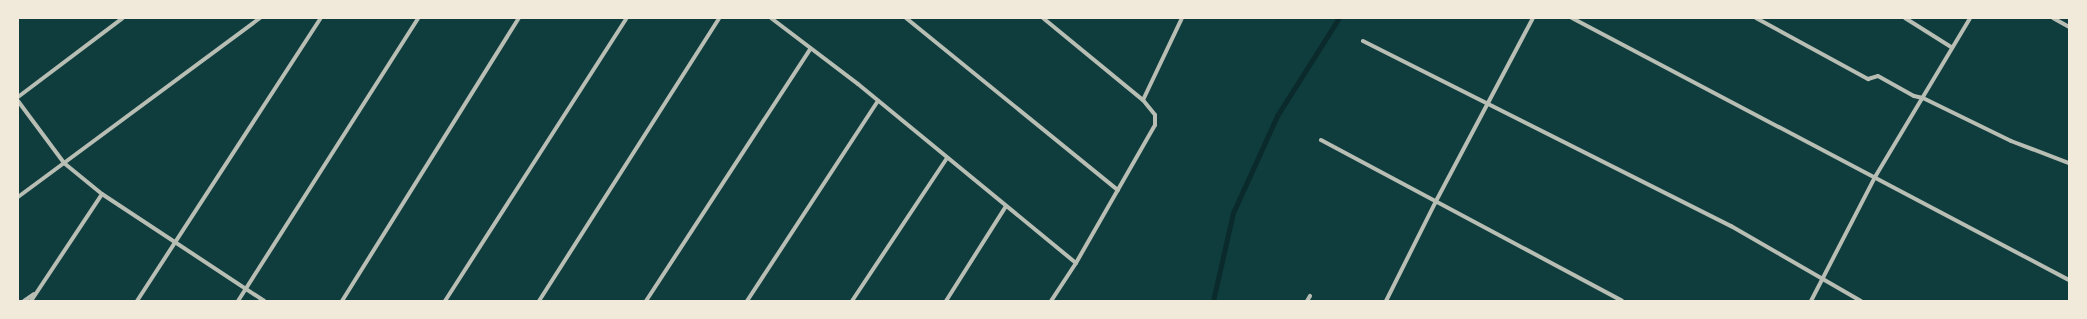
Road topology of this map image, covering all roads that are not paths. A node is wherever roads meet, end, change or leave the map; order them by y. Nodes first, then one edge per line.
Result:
1 (123, 18) edge
2 (260, 18) edge
3 (321, 18) edge
4 (418, 18) edge
5 (519, 18) edge
6 (627, 18) edge
7 (720, 18) edge
8 (771, 18) edge
9 (906, 18) edge
10 (1043, 18) edge
11 (1182, 18) edge
12 (1533, 18) edge
13 (1572, 18) edge
14 (1756, 18) edge
15 (1905, 18) edge
16 (1970, 18) edge
17 (2053, 18) edge
18 (2069, 27) edge
19 (1363, 40) dead end
20 (1951, 47) junction
21 (810, 49) junction
22 (18, 97) edge
23 (1923, 98) junction
24 (1143, 100) junction
25 (18, 101) edge
26 (878, 101) junction
27 (1488, 105) junction
28 (1321, 140) dead end
29 (948, 158) junction
30 (64, 163) junction
31 (2069, 163) edge
32 (1876, 177) junction
33 (1118, 190) junction
34 (102, 194) junction
35 (18, 197) edge
36 (1435, 203) junction
37 (1006, 206) junction
38 (175, 244) junction
39 (1076, 263) junction
40 (1822, 280) junction
41 (2069, 280) edge
42 (246, 289) junction
43 (36, 293) junction
44 (1310, 296) dead end
45 (24, 301) edge
46 (31, 301) edge
47 (137, 301) edge
48 (238, 301) edge
49 (264, 301) edge
50 (342, 301) edge
51 (445, 301) edge
52 (540, 301) edge
53 (646, 301) edge
54 (747, 301) edge
55 (852, 301) edge
56 (946, 301) edge
57 (1051, 301) edge
58 (1307, 301) edge
59 (1386, 301) edge
60 (1622, 301) edge
61 (1811, 301) edge
62 (1861, 301) edge

1 - 22 street
2 - 30 street
3 - 38 street
4 - 42 street
5 - 50 street
6 - 51 street
7 - 52 street
8 - 21 street
9 - 33 street
10 - 24 street
11 - 24 street
12 - 27 street
13 - 32 street
14 - 23 street
15 - 20 street
16 - 20 street
17 - 18 street
19 - 27 street
20 - 23 street
21 - 26 street
21 - 53 street
23 - 31 street
23 - 32 street
24 - 33 street
25 - 30 street
26 - 29 street
26 - 54 street
27 - 36 street
27 - 40 street
28 - 36 street
29 - 37 street
29 - 55 street
30 - 34 street
30 - 35 street
32 - 40 street
32 - 41 street
33 - 39 street
34 - 38 street
34 - 43 street
36 - 59 street
36 - 60 street
37 - 39 street
37 - 56 street
38 - 42 street
38 - 47 street
39 - 57 street
40 - 61 street
40 - 62 street
42 - 48 street
42 - 49 street
43 - 45 street
43 - 46 street
44 - 58 street

